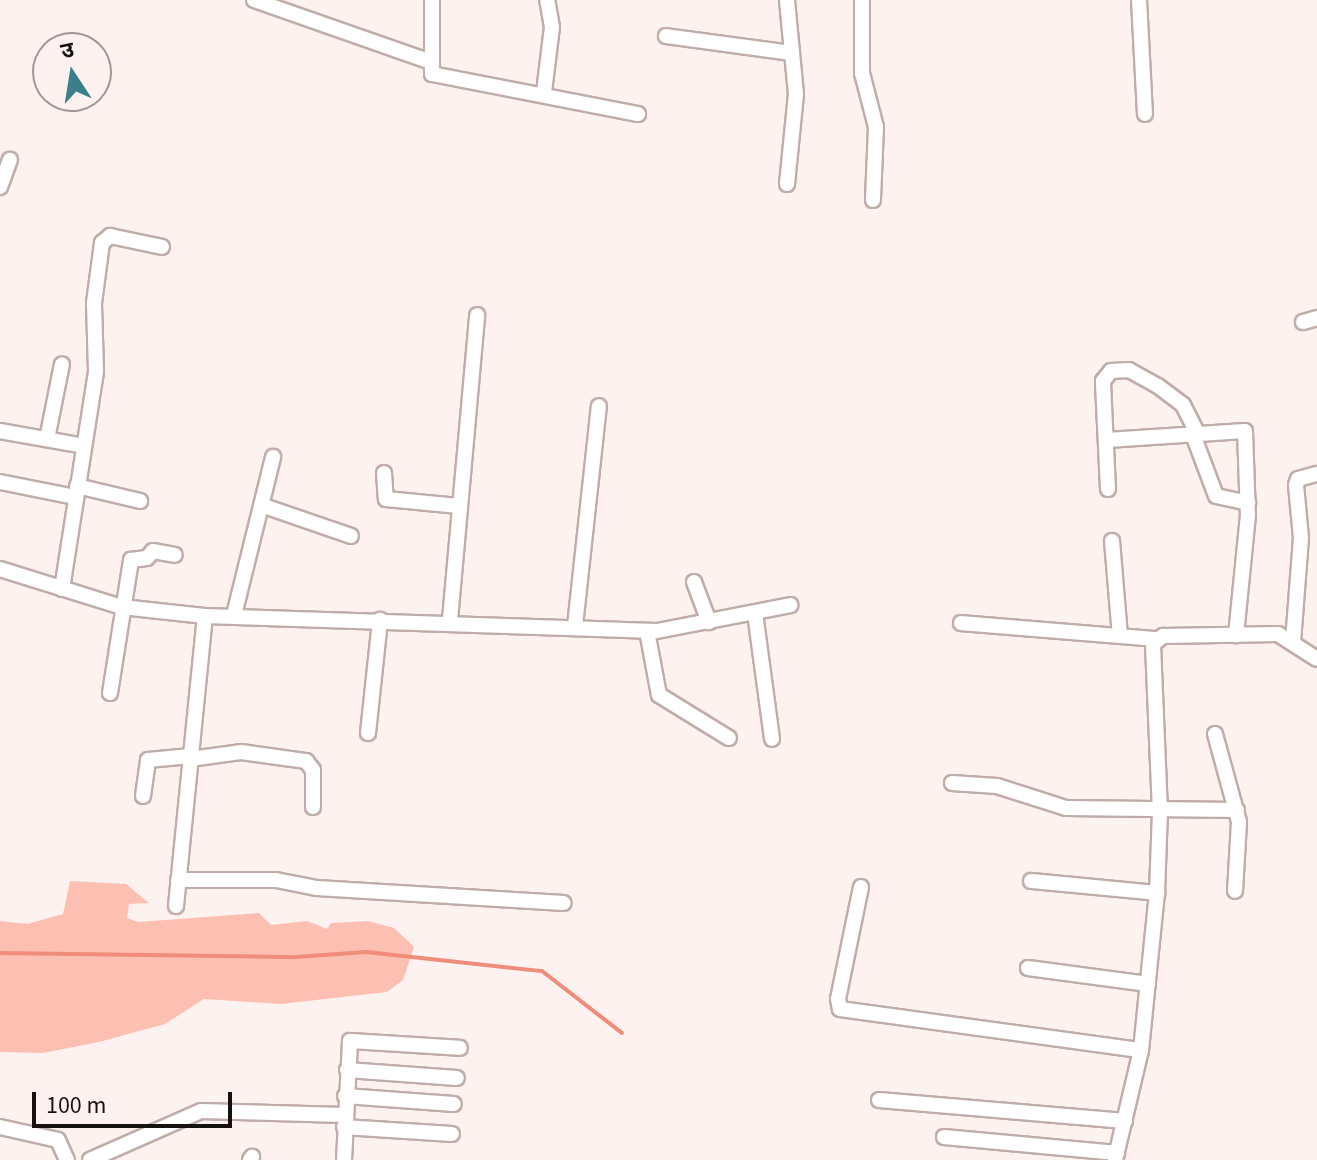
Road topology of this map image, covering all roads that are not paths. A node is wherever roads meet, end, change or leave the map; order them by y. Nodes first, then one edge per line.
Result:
1 (254, 0) edge
2 (432, 0) edge
3 (547, 0) edge
4 (787, 0) edge
5 (862, 0) edge
6 (1139, 0) edge
7 (666, 36) dead end
8 (792, 53) junction
9 (431, 62) junction
10 (544, 92) junction
11 (638, 114) dead end
12 (1145, 114) dead end
13 (10, 160) dead end
14 (787, 184) dead end
15 (0, 187) edge
16 (873, 200) dead end
17 (162, 247) dead end
18 (477, 315) dead end
19 (62, 364) dead end
20 (599, 406) dead end
21 (0, 431) edge
22 (1194, 432) junction
23 (47, 439) junction
24 (1107, 440) junction
25 (84, 446) junction
26 (273, 457) dead end
27 (384, 473) dead end
28 (1317, 474) edge
29 (0, 482) edge
30 (1108, 489) dead end
31 (76, 492) junction
32 (140, 501) dead end
33 (1248, 503) junction
34 (261, 505) junction
35 (459, 506) junction
36 (351, 536) dead end
37 (1317, 537) edge
38 (1301, 538) junction
39 (1112, 541) dead end
40 (175, 555) dead end
41 (0, 569) edge
42 (694, 582) dead end
43 (62, 589) junction
44 (791, 605) dead end
45 (122, 607) junction
46 (755, 613) junction
47 (234, 615) junction
48 (205, 616) junction
49 (380, 620) junction
50 (450, 620) junction
51 (709, 622) junction
52 (961, 623) dead end
53 (575, 626) junction
54 (647, 631) junction
55 (1236, 635) junction
56 (1120, 636) junction
57 (1156, 639) junction
58 (1293, 642) junction
59 (1317, 659) edge
60 (110, 693) dead end
61 (368, 733) dead end
62 (1215, 734) dead end
63 (729, 738) dead end
64 (772, 739) dead end
65 (191, 757) junction
66 (952, 783) dead end
67 (143, 796) dead end
68 (313, 807) dead end
69 (1237, 810) junction
70 (1160, 812) junction
71 (178, 880) junction
72 (1031, 881) dead end
73 (861, 887) dead end
74 (1235, 891) dead end
75 (1157, 893) junction
76 (564, 903) dead end
77 (176, 906) dead end
78 (1028, 968) dead end
79 (1148, 984) junction
80 (460, 1048) dead end
81 (1141, 1050) junction
82 (347, 1070) junction
83 (457, 1078) dead end
84 (345, 1096) junction
85 (879, 1100) dead end
86 (454, 1104) dead end
87 (344, 1121) junction
88 (1125, 1121) junction
89 (0, 1127) edge
90 (452, 1134) dead end
91 (944, 1137) dead end
92 (1116, 1156) edge
93 (96, 1159) edge
94 (67, 1160) edge
95 (344, 1160) edge

1 - 9 street
2 - 9 street
3 - 10 street
4 - 8 street
5 - 16 street
6 - 12 street
7 - 8 street
8 - 14 street
9 - 10 street
10 - 11 street
13 - 15 street
17 - 25 street
18 - 35 street
19 - 23 street
20 - 53 street
21 - 23 street
22 - 24 street
22 - 24 street
22 - 33 street
22 - 33 street
23 - 25 street
24 - 30 street
25 - 31 street
26 - 34 street
27 - 35 street
28 - 38 street
29 - 31 street
31 - 32 street
31 - 43 street
33 - 55 street
34 - 36 street
34 - 47 street
35 - 50 street
37 - 38 street
38 - 58 street
39 - 56 street
40 - 45 street
41 - 43 street
42 - 51 street
43 - 45 street
44 - 46 street
45 - 48 street
45 - 60 street
46 - 51 street
46 - 64 street
47 - 48 street
47 - 49 street
48 - 65 street
49 - 50 street
49 - 61 street
50 - 53 street
51 - 54 street
52 - 56 street
53 - 54 street
54 - 63 street
55 - 57 street
55 - 58 street
56 - 57 street
57 - 70 street
58 - 59 street
62 - 69 street
65 - 67 street
65 - 68 street
65 - 71 street
66 - 70 street
69 - 70 street
69 - 74 street
70 - 75 street
71 - 76 street
71 - 77 street
72 - 75 street
73 - 81 street
75 - 79 street
78 - 79 street
79 - 81 street
80 - 82 street
81 - 88 street
82 - 83 street
82 - 84 street
84 - 86 street
84 - 87 street
85 - 88 street
87 - 90 street
87 - 93 street
87 - 95 street
88 - 92 street
89 - 94 street
91 - 92 street

